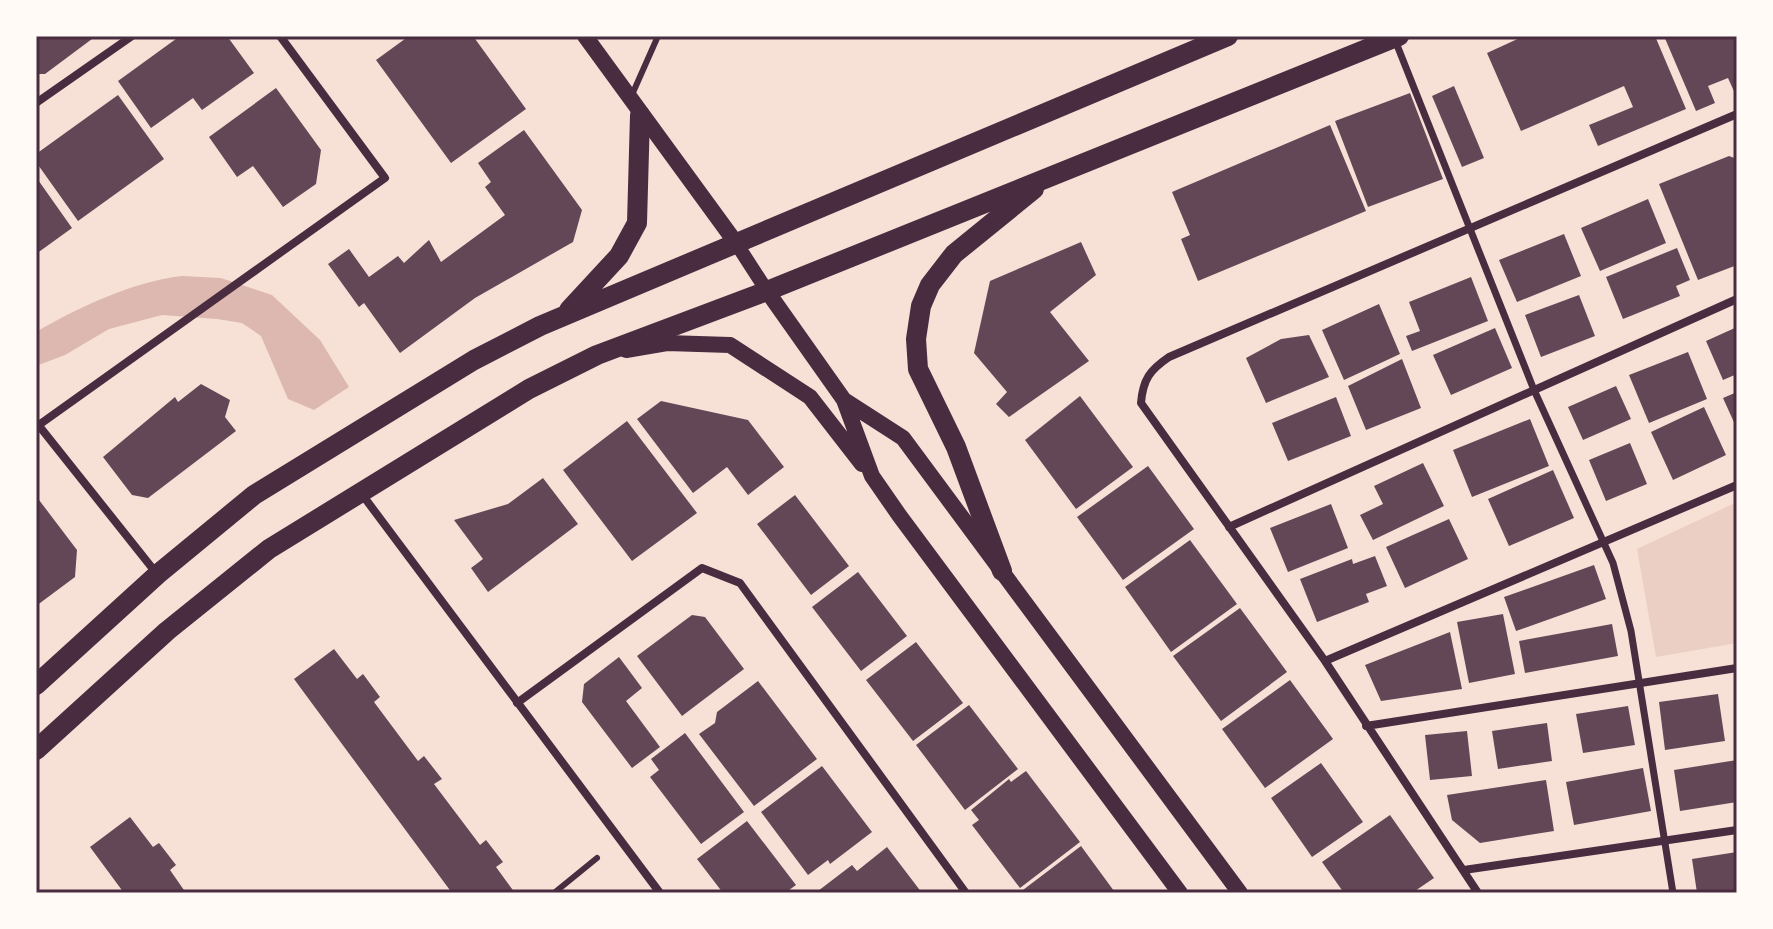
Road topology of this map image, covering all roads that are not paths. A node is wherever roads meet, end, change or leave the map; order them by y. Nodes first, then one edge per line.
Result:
1 (132, 36) edge
2 (280, 36) edge
3 (585, 36) edge
4 (658, 36) edge
5 (1228, 36) edge
6 (1396, 37) edge
7 (36, 103) edge
8 (634, 108) junction
9 (1737, 114) edge
10 (1049, 176) junction
11 (1471, 231) junction
12 (736, 243) junction
13 (767, 291) junction
14 (1737, 299) edge
15 (565, 315) junction
16 (597, 355) junction
17 (1534, 390) junction
18 (844, 400) junction
19 (37, 425) edge
20 (872, 476) junction
21 (1737, 485) edge
22 (360, 491) junction
23 (1229, 527) junction
24 (1602, 543) junction
25 (1002, 571) junction
26 (158, 574) junction
27 (1325, 661) junction
28 (1737, 668) edge
29 (1639, 682) junction
30 (36, 685) edge
31 (517, 703) junction
32 (1366, 726) junction
33 (36, 750) edge
34 (1737, 830) edge
35 (1665, 841) junction
36 (597, 858) dead end
37 (1464, 870) junction
38 (554, 893) edge
39 (660, 893) edge
40 (966, 893) edge
41 (1180, 893) edge
42 (1240, 893) edge
43 (1478, 893) edge
44 (1673, 893) edge

1 - 7 street
2 - 19 street
3 - 8 main road
4 - 8 lane
5 - 12 main road
6 - 10 main road
6 - 11 street
8 - 12 main road
8 - 15 main road
9 - 11 street
10 - 13 main road
10 - 25 main road
11 - 17 street
11 - 23 street
12 - 13 street
12 - 15 main road
13 - 16 main road
13 - 18 main road
14 - 17 street
15 - 26 main road
16 - 20 main road
16 - 22 main road
17 - 23 street
17 - 24 street
18 - 20 main road
18 - 25 main road
19 - 26 street
20 - 41 main road
21 - 24 street
22 - 31 street
22 - 33 main road
23 - 27 street
24 - 27 street
24 - 29 street
25 - 42 main road
26 - 30 main road
27 - 32 street
28 - 29 street
29 - 32 street
29 - 35 street
31 - 39 street
31 - 40 street
32 - 37 street
34 - 35 street
35 - 37 street
35 - 44 street
36 - 38 lane
37 - 43 street

